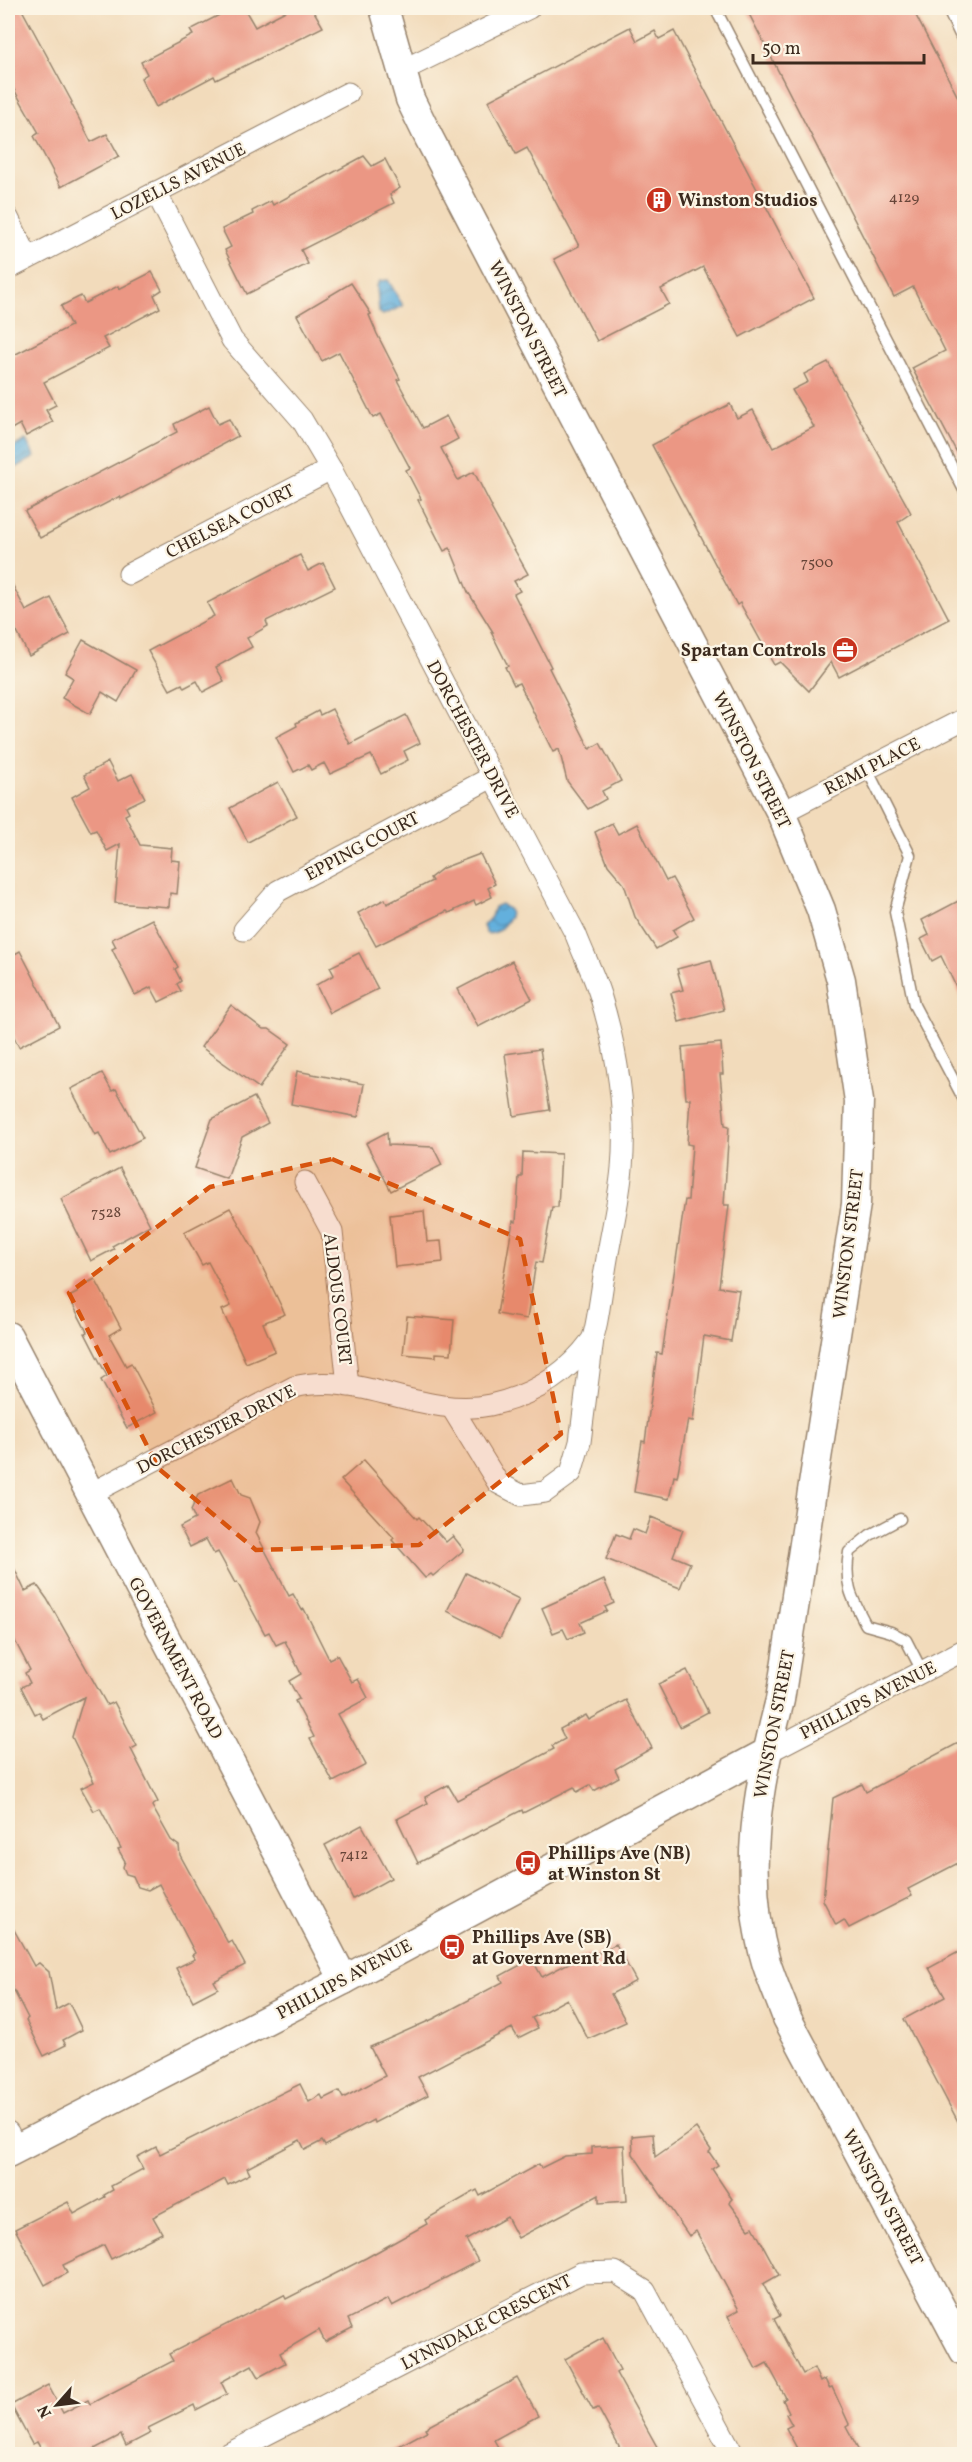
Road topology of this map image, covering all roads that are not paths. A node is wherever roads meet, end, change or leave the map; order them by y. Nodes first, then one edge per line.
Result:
1 (384, 8) edge
2 (530, 8) edge
3 (715, 8) edge
4 (947, 8) edge
5 (964, 43) edge
6 (401, 71) junction
7 (348, 93) dead end
8 (156, 192) junction
9 (8, 218) edge
10 (28, 258) junction
11 (8, 269) edge
12 (331, 469) junction
13 (964, 490) edge
14 (129, 574) dead end
15 (964, 719) edge
16 (867, 768) junction
17 (492, 777) junction
18 (781, 813) junction
19 (244, 930) dead end
20 (964, 1100) edge
21 (305, 1182) dead end
22 (8, 1336) edge
23 (593, 1340) junction
24 (348, 1386) junction
25 (453, 1408) junction
26 (90, 1494) junction
27 (900, 1520) dead end
28 (964, 1650) edge
29 (922, 1671) junction
30 (766, 1753) junction
31 (344, 1980) junction
32 (10, 2144) edge
33 (964, 2351) edge
34 (228, 2454) edge
35 (733, 2454) edge

1 - 6 street, WINSTON STREET
2 - 6 street
3 - 13 lane
4 - 5 lane
6 - 18 street, WINSTON STREET
7 - 8 street, LOZELLS AVENUE
8 - 10 street, LOZELLS AVENUE
8 - 12 street, DORCHESTER DRIVE
9 - 10 street
10 - 11 street, LOZELLS AVENUE
12 - 14 street, CHELSEA COURT
12 - 17 street, DORCHESTER DRIVE
15 - 16 street, REMI PLACE
16 - 18 street, REMI PLACE
16 - 20 lane
17 - 19 street, EPPING COURT
17 - 23 street, DORCHESTER DRIVE
18 - 30 street, WINSTON STREET
21 - 24 street, ALDOUS COURT
22 - 26 street, GOVERNMENT ROAD
23 - 25 street, DORCHESTER DRIVE
23 - 25 street, DORCHESTER DRIVE
24 - 25 street, DORCHESTER DRIVE
24 - 26 street, DORCHESTER DRIVE
26 - 31 street, GOVERNMENT ROAD
27 - 29 lane
28 - 29 street, PHILLIPS AVENUE
29 - 30 street, PHILLIPS AVENUE
30 - 31 street, PHILLIPS AVENUE
30 - 33 street, WINSTON STREET
31 - 32 street, PHILLIPS AVENUE
34 - 35 street, LYNNDALE CRESCENT

